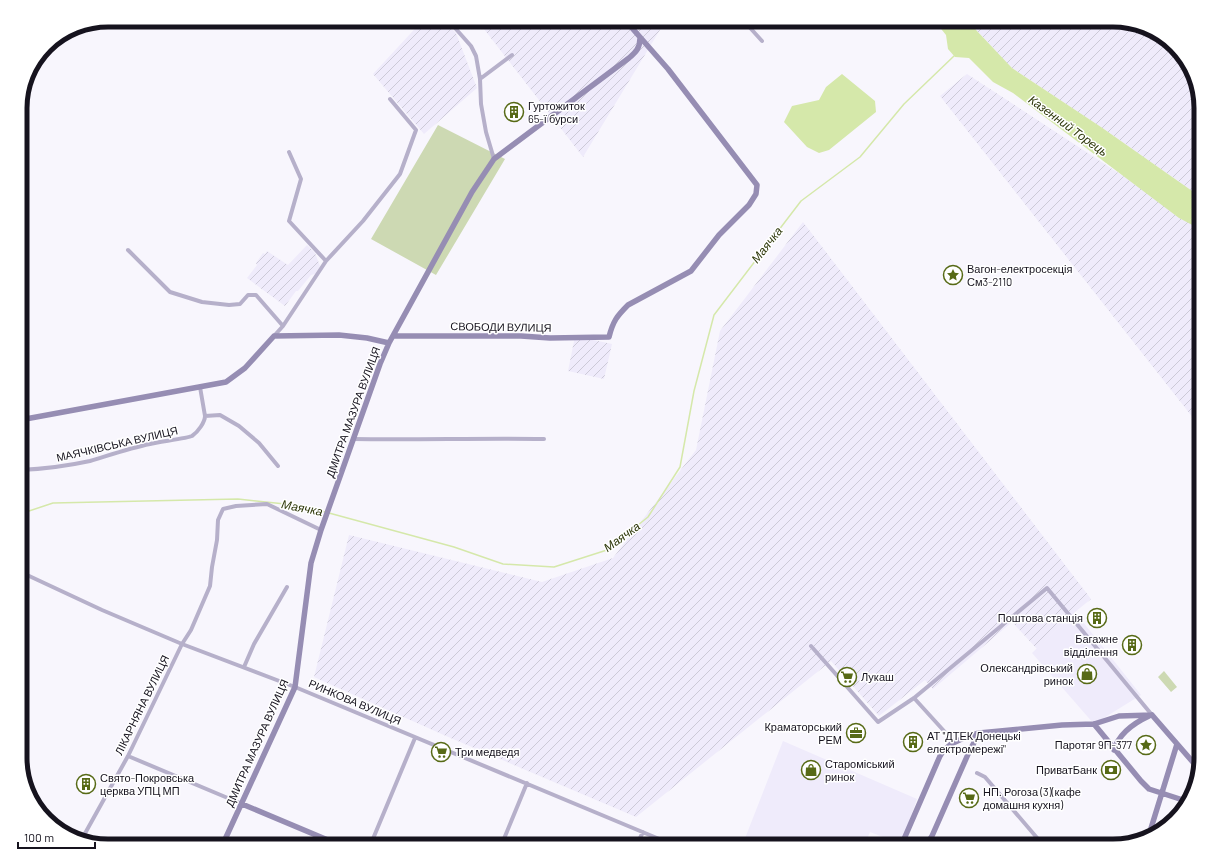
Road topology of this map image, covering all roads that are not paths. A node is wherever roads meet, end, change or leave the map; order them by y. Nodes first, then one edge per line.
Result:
1 (454, 27) edge
2 (631, 27) edge
3 (749, 27) edge
4 (640, 38) junction
5 (762, 41) dead end
6 (512, 56) dead end
7 (480, 79) junction
8 (390, 99) dead end
9 (289, 152) dead end
10 (494, 159) junction
11 (128, 250) dead end
12 (326, 261) junction
13 (282, 326) junction
14 (274, 336) junction
15 (394, 336) junction
16 (389, 343) junction
17 (200, 387) junction
18 (205, 416) junction
19 (27, 419) edge
20 (353, 439) junction
21 (544, 440) dead end
22 (278, 466) dead end
23 (27, 470) edge
24 (322, 528) junction
25 (27, 575) dead end
26 (287, 587) dead end
27 (182, 644) junction
28 (811, 646) dead end
29 (244, 667) junction
30 (296, 687) junction
31 (914, 698) junction
32 (1152, 715) junction
33 (1094, 724) junction
34 (979, 733) junction
35 (415, 738) junction
36 (954, 742) junction
37 (1177, 744) junction
38 (1114, 750) junction
39 (128, 756) junction
40 (1194, 763) edge
41 (977, 773) dead end
42 (527, 783) junction
43 (1161, 794) junction
44 (1182, 800) edge
45 (242, 804) junction
46 (1150, 830) edge
47 (643, 832) junction
48 (84, 835) edge
49 (225, 839) edge
50 (325, 839) edge
51 (373, 839) edge
52 (504, 839) edge
53 (640, 839) edge
54 (660, 839) edge
55 (904, 839) edge
56 (931, 839) edge
57 (1038, 839) edge

1 - 7 street
2 - 4 street
3 - 5 street
4 - 10 street, ДМИТРА МАЗУРА ВУЛИЦЯ
4 - 15 street, СВОБОДИ ВУЛИЦЯ
6 - 7 street
7 - 10 street
8 - 12 street
9 - 12 street
10 - 15 street, ДМИТРА МАЗУРА ВУЛИЦЯ
11 - 13 street
12 - 13 street
13 - 14 street
14 - 16 street
14 - 17 street
15 - 16 street, ДМИТРА МАЗУРА ВУЛИЦЯ
16 - 20 street, ДМИТРА МАЗУРА ВУЛИЦЯ
17 - 18 street
17 - 19 street
18 - 22 street
18 - 23 street, МАЯЧКІВСЬКА ВУЛИЦЯ
20 - 21 street
20 - 24 street, ДМИТРА МАЗУРА ВУЛИЦЯ
24 - 27 street, ЛІКАРНЯНА ВУЛИЦЯ
24 - 30 street, ДМИТРА МАЗУРА ВУЛИЦЯ
25 - 27 street, РИНКОВА ВУЛИЦЯ
26 - 29 street
27 - 29 street, РИНКОВА ВУЛИЦЯ
27 - 39 street, ЛІКАРНЯНА ВУЛИЦЯ
28 - 31 street
29 - 30 street, РИНКОВА ВУЛИЦЯ
30 - 35 street, РИНКОВА ВУЛИЦЯ
30 - 45 street, ДМИТРА МАЗУРА ВУЛИЦЯ
31 - 32 street
31 - 36 street
32 - 33 street
32 - 37 street
32 - 38 street
33 - 34 street
33 - 38 street
34 - 36 street
34 - 56 street
35 - 42 street, РИНКОВА ВУЛИЦЯ
35 - 51 street
36 - 55 street
37 - 40 street
37 - 43 street
38 - 43 street
39 - 45 street
39 - 48 street, ЛІКАРНЯНА ВУЛИЦЯ
41 - 57 street
42 - 47 street, РИНКОВА ВУЛИЦЯ
42 - 52 street
43 - 44 street
43 - 46 street
45 - 49 street, ДМИТРА МАЗУРА ВУЛИЦЯ
45 - 50 street
47 - 53 street
47 - 54 street, РИНКОВА ВУЛИЦЯ

